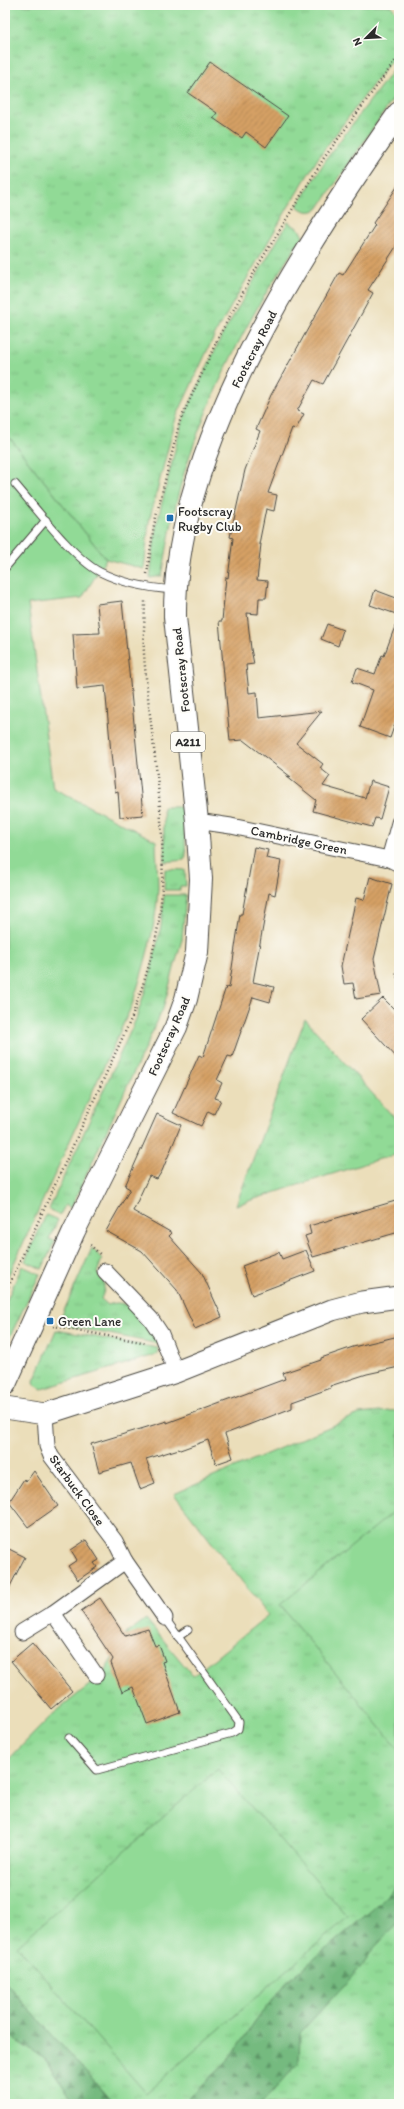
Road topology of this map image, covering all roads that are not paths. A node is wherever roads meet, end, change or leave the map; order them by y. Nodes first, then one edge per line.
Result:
1 (399, 113) edge
2 (15, 484) dead end
3 (46, 520) junction
4 (5, 568) edge
5 (174, 590) junction
6 (197, 820) junction
7 (399, 823) edge
8 (394, 861) edge
9 (105, 1271) road end
10 (399, 1296) edge
11 (176, 1372) junction
12 (5, 1384) edge
13 (5, 1408) edge
14 (45, 1414) junction
15 (125, 1561) junction
16 (53, 1613) junction
17 (165, 1618) joint
18 (188, 1630) dead end
19 (22, 1632) dead end
20 (178, 1637) junction
21 (96, 1675) dead end
22 (69, 1738) dead end

1 - 5 main road, Footscray Road / A211
2 - 3 lane
3 - 4 lane
3 - 5 lane
5 - 6 main road, Footscray Road / A211
6 - 8 street, Cambridge Green
6 - 12 main road, Footscray Road / A211
7 - 8 street
9 - 11 street
10 - 11 main road
11 - 14 main road
13 - 14 main road
14 - 15 street, Starbuck Close
15 - 16 street
15 - 17 street, Starbuck Close
16 - 19 street
16 - 21 street
17 - 20 lane
18 - 20 lane
20 - 22 lane

